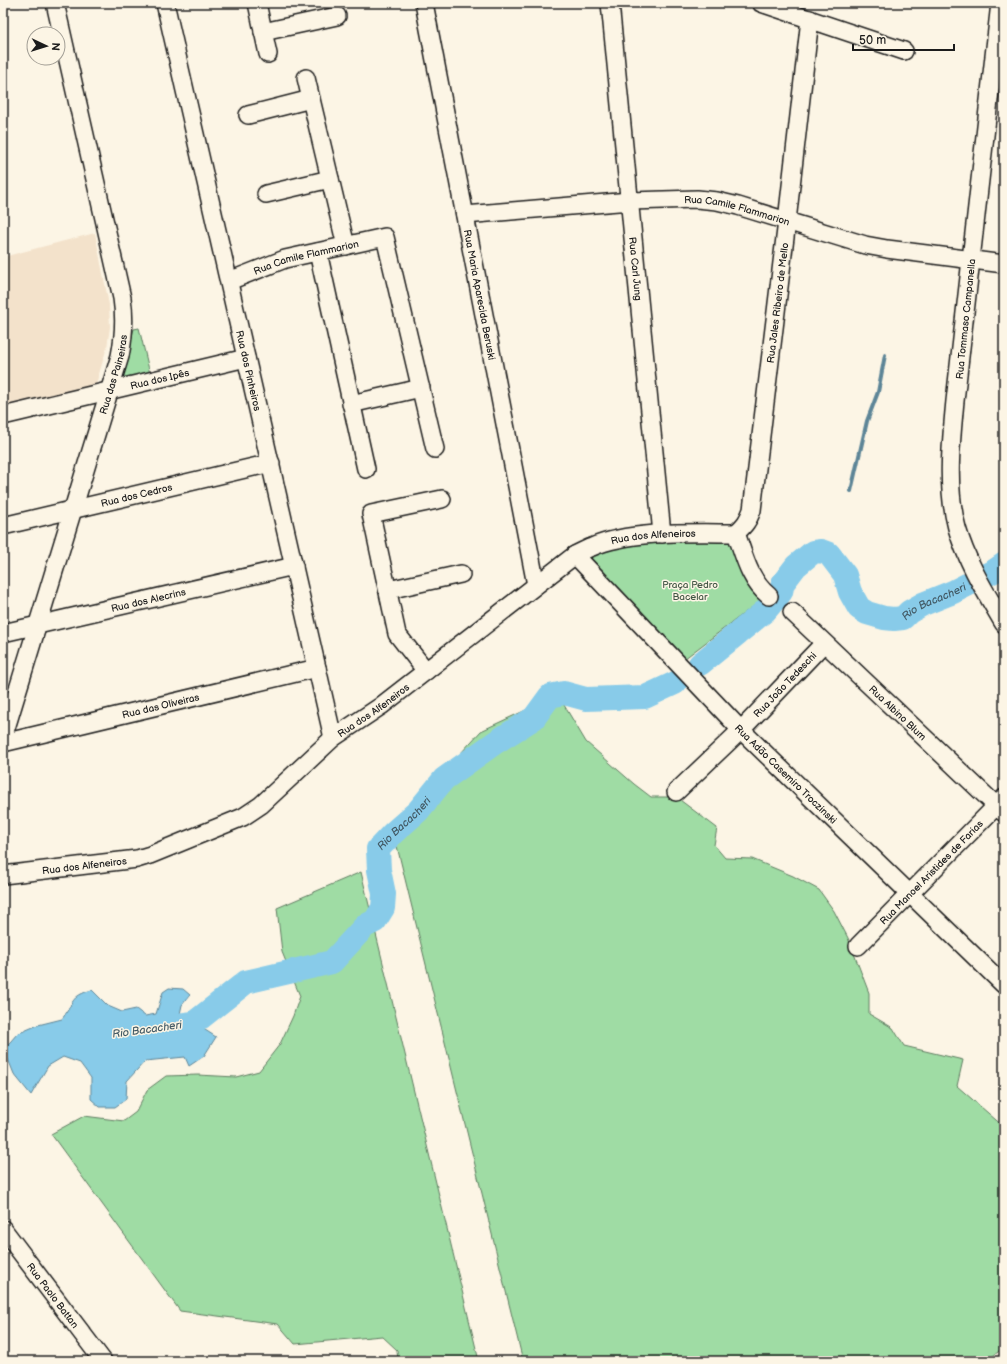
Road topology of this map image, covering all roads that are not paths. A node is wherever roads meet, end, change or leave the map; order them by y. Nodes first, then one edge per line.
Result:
1 (55, 3) edge
2 (165, 3) edge
3 (257, 3) edge
4 (424, 3) edge
5 (610, 3) edge
6 (761, 3) edge
7 (1000, 3) edge
8 (337, 16) dead end
9 (810, 19) junction
10 (264, 32) junction
11 (904, 51) dead end
12 (268, 54) dead end
13 (306, 78) dead end
14 (998, 80) edge
15 (311, 99) junction
16 (248, 115) dead end
17 (330, 179) junction
18 (266, 194) dead end
19 (630, 201) junction
20 (465, 215) junction
21 (788, 221) junction
22 (346, 246) junction
23 (318, 252) junction
24 (971, 260) junction
25 (1004, 264) edge
26 (229, 281) junction
27 (246, 358) junction
28 (421, 388) junction
29 (110, 391) junction
30 (351, 404) junction
31 (3, 416) edge
32 (435, 449) dead end
33 (270, 463) junction
34 (366, 469) dead end
35 (442, 499) dead end
36 (73, 510) junction
37 (3, 526) edge
38 (736, 533) junction
39 (662, 534) junction
40 (575, 555) junction
41 (294, 566) junction
42 (461, 574) dead end
43 (536, 585) junction
44 (388, 590) junction
45 (769, 596) dead end
46 (792, 612) dead end
47 (1004, 624) edge
48 (38, 626) junction
49 (3, 633) edge
50 (824, 643) junction
51 (317, 668) junction
52 (426, 671) junction
53 (741, 730) junction
54 (3, 738) edge
55 (333, 738) junction
56 (3, 743) edge
57 (676, 792) dead end
58 (1002, 806) edge
59 (3, 876) edge
60 (910, 894) junction
61 (858, 946) dead end
62 (1004, 985) edge
63 (3, 1229) edge
64 (96, 1359) edge

1 - 29 street, Rua das Paineiras
2 - 26 street, Rua dos Pinheiros
3 - 10 street
4 - 20 street, Rua Maria Aparecida Beruski
5 - 19 street, Rua Carl Jung
6 - 9 street
7 - 14 street, Rua Tommaso Campanella
8 - 10 street
9 - 11 street
9 - 21 street, Rua Jales Ribeiro de Mello
10 - 12 street
13 - 15 street
14 - 24 street, Rua Tommaso Campanella
15 - 16 street
15 - 17 street
17 - 18 street
17 - 22 street
19 - 20 street, Rua Camile Flammarion
19 - 21 street, Rua Camile Flammarion
19 - 39 street, Rua Carl Jung
20 - 43 street, Rua Maria Aparecida Beruski
21 - 24 street, Rua Camile Flammarion
21 - 38 street, Rua Jales Ribeiro de Mello
22 - 23 street, Rua Camile Flammarion
22 - 28 street, Rua Camile Flammarion
23 - 26 street, Rua Camile Flammarion
23 - 30 street
24 - 25 street, Rua Camile Flammarion
24 - 47 street, Rua Tommaso Campanella
26 - 27 street, Rua dos Pinheiros
27 - 29 street, Rua dos Ipês
27 - 33 street, Rua dos Pinheiros
28 - 30 street
28 - 32 street
29 - 31 street, Rua dos Ipês
29 - 36 street, Rua das Paineiras
30 - 34 street
33 - 36 street, Rua dos Cedros
33 - 41 street, Rua dos Pinheiros
35 - 44 street
36 - 37 street, Rua dos Cedros
36 - 48 street, Rua das Paineiras
38 - 39 street, Rua dos Alfeneiros
38 - 45 street
39 - 40 street, Rua dos Alfeneiros
40 - 43 street, Rua dos Alfeneiros
40 - 53 street, Rua Adão Casemiro Troczinski
41 - 48 street, Rua dos Alecrins
41 - 51 street, Rua dos Pinheiros
42 - 44 street
43 - 52 street, Rua dos Alfeneiros
44 - 52 street
46 - 50 street, Rua Albino Blum
48 - 49 street, Rua dos Alecrins
48 - 54 street, Rua das Paineiras
50 - 53 street, Rua João Tedeschi
50 - 58 street, Rua Albino Blum
51 - 55 street, Rua dos Pinheiros
51 - 56 street, Rua das Oliveiras
52 - 55 street, Rua dos Alfeneiros
53 - 57 street, Rua João Tedeschi
53 - 60 street, Rua Adão Casemiro Troczinski
55 - 59 street, Rua dos Alfeneiros
58 - 60 street, Rua Manoel Aristides de Farias
60 - 61 street, Rua Manoel Aristides de Farias
60 - 62 street, Rua Adão Casemiro Troczinski
63 - 64 street, Rua Paolo Battan

